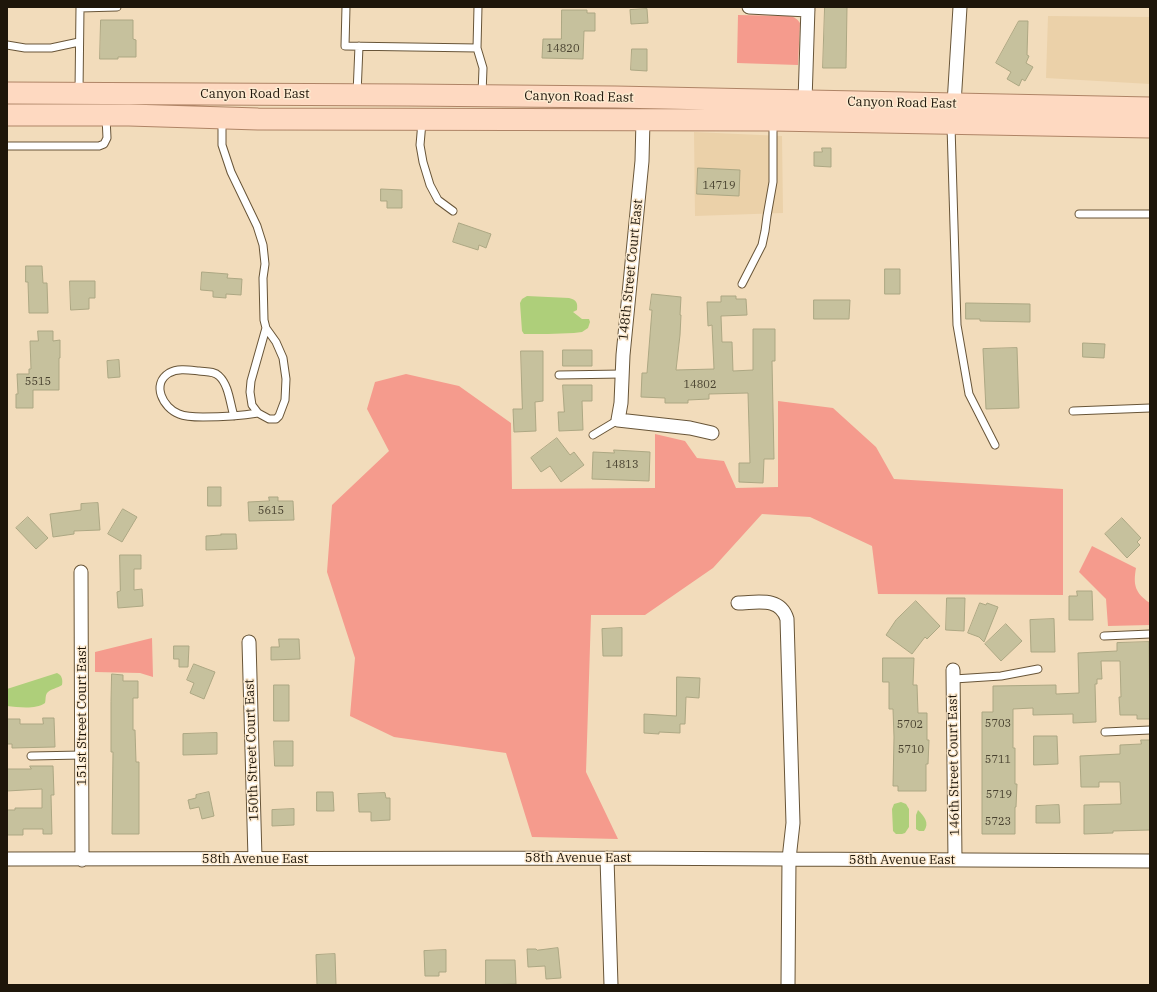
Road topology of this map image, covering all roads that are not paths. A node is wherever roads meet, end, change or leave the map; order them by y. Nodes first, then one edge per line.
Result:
1 (117, 7) edge
2 (346, 7) edge
3 (478, 7) edge
4 (749, 7) edge
5 (960, 7) edge
6 (808, 8) edge
7 (79, 42) junction
8 (7, 45) edge
9 (359, 46) junction
10 (477, 48) junction
11 (7, 93) edge
12 (79, 94) junction
13 (357, 95) junction
14 (482, 96) junction
15 (615, 97) junction
16 (805, 101) junction
17 (1150, 108) edge
18 (7, 114) edge
19 (952, 114) junction
20 (106, 115) junction
21 (222, 118) junction
22 (422, 119) junction
23 (530, 120) junction
24 (643, 120) junction
25 (773, 120) junction
26 (1150, 127) edge
27 (7, 146) edge
28 (453, 211) dead end
29 (1079, 214) dead end
30 (1150, 214) edge
31 (742, 284) dead end
32 (266, 328) junction
33 (622, 374) junction
34 (558, 375) dead end
35 (1150, 408) edge
36 (1073, 411) dead end
37 (258, 413) junction
38 (234, 416) junction
39 (618, 420) junction
40 (712, 433) dead end
41 (593, 435) dead end
42 (995, 445) dead end
43 (81, 572) dead end
44 (738, 603) dead end
45 (1150, 634) edge
46 (1104, 636) dead end
47 (249, 642) dead end
48 (1038, 669) dead end
49 (954, 674) joint
50 (1150, 730) edge
51 (1105, 732) dead end
52 (82, 755) junction
53 (31, 756) dead end
54 (256, 858) junction
55 (607, 858) junction
56 (7, 859) edge
57 (789, 859) junction
58 (82, 860) junction
59 (955, 860) junction
60 (1150, 861) edge
61 (611, 985) edge
62 (788, 985) edge

1 - 7 lane
2 - 9 lane
3 - 10 lane
4 - 6 street
5 - 19 street
6 - 16 street
7 - 8 lane
7 - 12 lane
9 - 10 lane
9 - 13 lane
10 - 14 lane
11 - 12 main road, Canyon Road East
12 - 13 main road, Canyon Road East
13 - 14 main road, Canyon Road East
14 - 15 main road, Canyon Road East
15 - 16 main road, Canyon Road East
15 - 23 main road
16 - 19 main road, Canyon Road East
17 - 19 main road, Canyon Road East
18 - 20 main road, Canyon Road East
19 - 25 main road, Canyon Road East
19 - 26 main road, Canyon Road East
19 - 42 lane
20 - 21 main road, Canyon Road East
20 - 27 lane
21 - 22 main road, Canyon Road East
21 - 32 lane
22 - 23 main road, Canyon Road East
22 - 28 lane
23 - 24 main road, Canyon Road East
24 - 25 main road, Canyon Road East
24 - 33 street, 148th Street Court East
25 - 31 lane
29 - 30 lane
32 - 37 lane
32 - 37 lane
33 - 34 lane
33 - 39 street, 148th Street Court East
35 - 36 lane
37 - 38 lane
38 - 38 lane
39 - 40 street
39 - 41 lane
43 - 52 street, 151st Street Court East
44 - 57 street
45 - 46 lane
47 - 54 street, 150th Street Court East
48 - 49 lane
49 - 59 street, 146th Street Court East
50 - 51 lane
52 - 53 lane
52 - 58 street, 151st Street Court East
54 - 55 street, 58th Avenue East
54 - 58 street, 58th Avenue East
55 - 57 street, 58th Avenue East
55 - 61 street
56 - 58 street, 58th Avenue East
57 - 59 street, 58th Avenue East
57 - 62 street
59 - 60 street, 58th Avenue East

